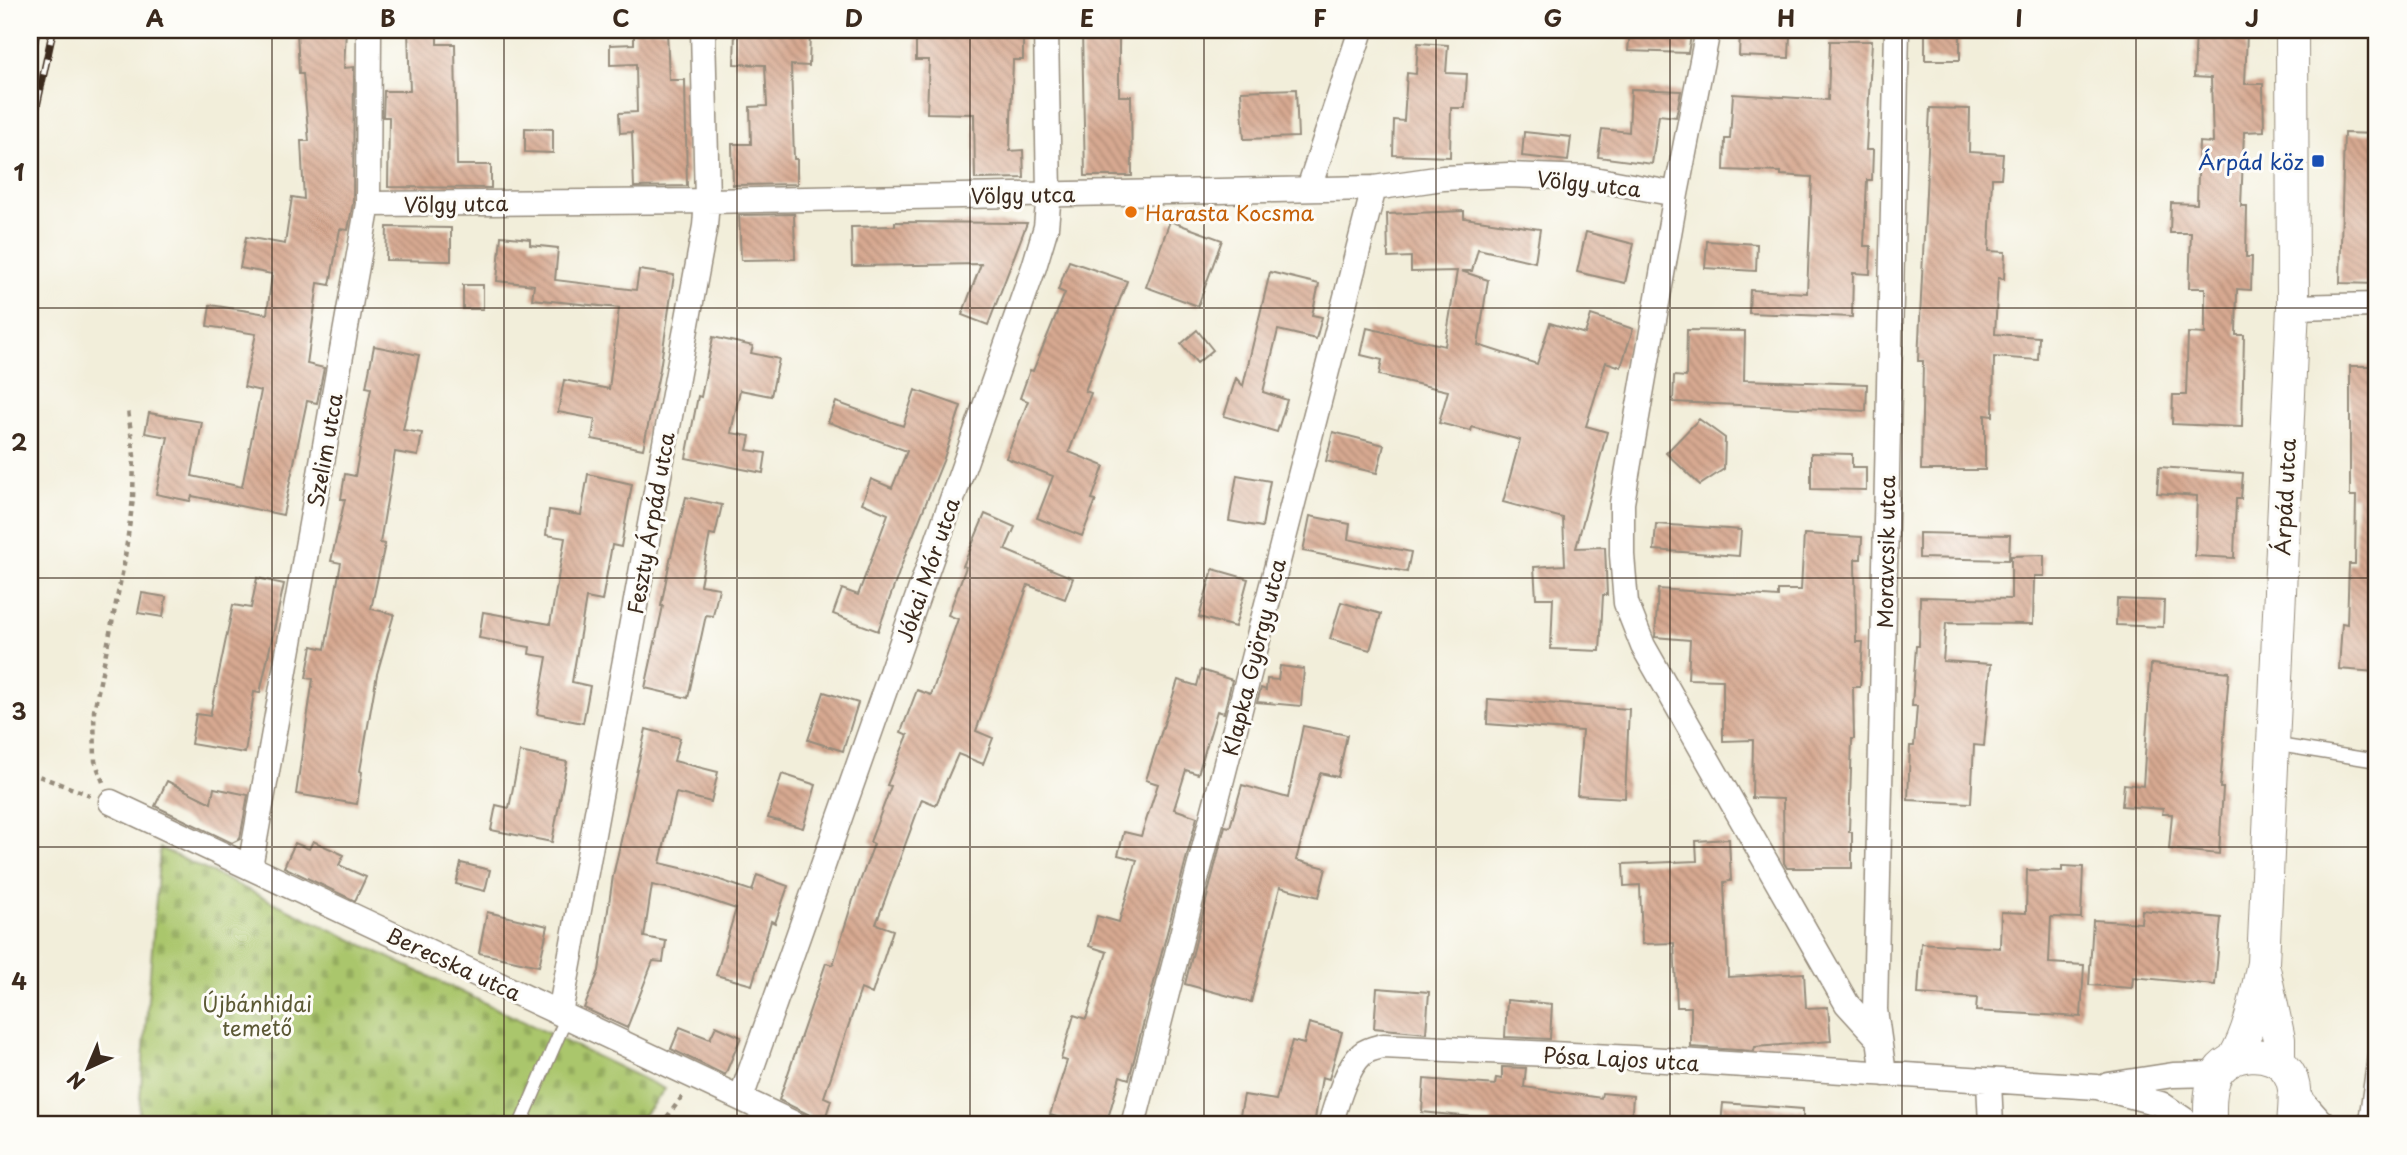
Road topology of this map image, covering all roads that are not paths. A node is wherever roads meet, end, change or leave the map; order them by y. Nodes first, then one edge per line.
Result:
1 (369, 30) edge
2 (703, 30) edge
3 (1046, 30) edge
4 (1361, 30) edge
5 (1708, 30) edge
6 (1897, 30) edge
7 (2292, 30) edge
8 (1309, 188) junction
9 (1374, 188) junction
10 (1049, 193) junction
11 (1676, 194) junction
12 (707, 201) junction
13 (368, 204) junction
14 (2377, 305) edge
15 (2293, 307) junction
16 (2273, 744) junction
17 (2377, 761) edge
18 (111, 802) road end
19 (250, 867) junction
20 (2263, 963) junction
21 (564, 1014) junction
22 (2377, 1034) edge
23 (1878, 1038) junction
24 (2279, 1062) junction
25 (2225, 1066) junction
26 (1884, 1074) junction
27 (1989, 1082) junction
28 (2096, 1087) junction
29 (2295, 1093) junction
30 (741, 1098) junction
31 (2366, 1114) dead end
32 (520, 1125) edge
33 (797, 1125) edge
34 (1133, 1125) edge
35 (1330, 1125) edge
36 (1991, 1125) edge
37 (2192, 1125) edge
38 (2210, 1125) edge
39 (2293, 1125) edge
40 (2328, 1125) edge

1 - 13 street, Szelim utca
2 - 12 street, Feszty Árpád utca
3 - 10 street, Jókai Mór utca
4 - 8 street
5 - 11 street
6 - 23 street, Moravcsik utca
7 - 15 street, Árpád utca
8 - 9 street, Völgy utca
8 - 10 street, Völgy utca
9 - 11 street, Völgy utca
9 - 34 street, Klapka György utca
10 - 12 street, Völgy utca
10 - 30 street, Jókai Mór utca
11 - 23 street
12 - 13 street, Völgy utca
12 - 21 street, Feszty Árpád utca
13 - 19 street, Szelim utca
14 - 15 street
15 - 16 street, Árpád utca
16 - 17 lane
16 - 20 street, Árpád utca
18 - 19 street, Berecska utca
19 - 21 street, Berecska utca
20 - 24 street, Árpád utca
20 - 25 street, Árpád utca
21 - 30 street, Berecska utca
21 - 32 lane
22 - 31 lane
23 - 26 street, Moravcsik utca
24 - 25 street
24 - 29 street
25 - 28 street
25 - 38 street, Árpád utca
26 - 27 street, Pósa Lajos utca
26 - 35 street, Pósa Lajos utca
27 - 28 street, Pósa Lajos utca
27 - 36 street
28 - 37 street
29 - 39 street
29 - 40 street
30 - 33 street, Berecska utca

